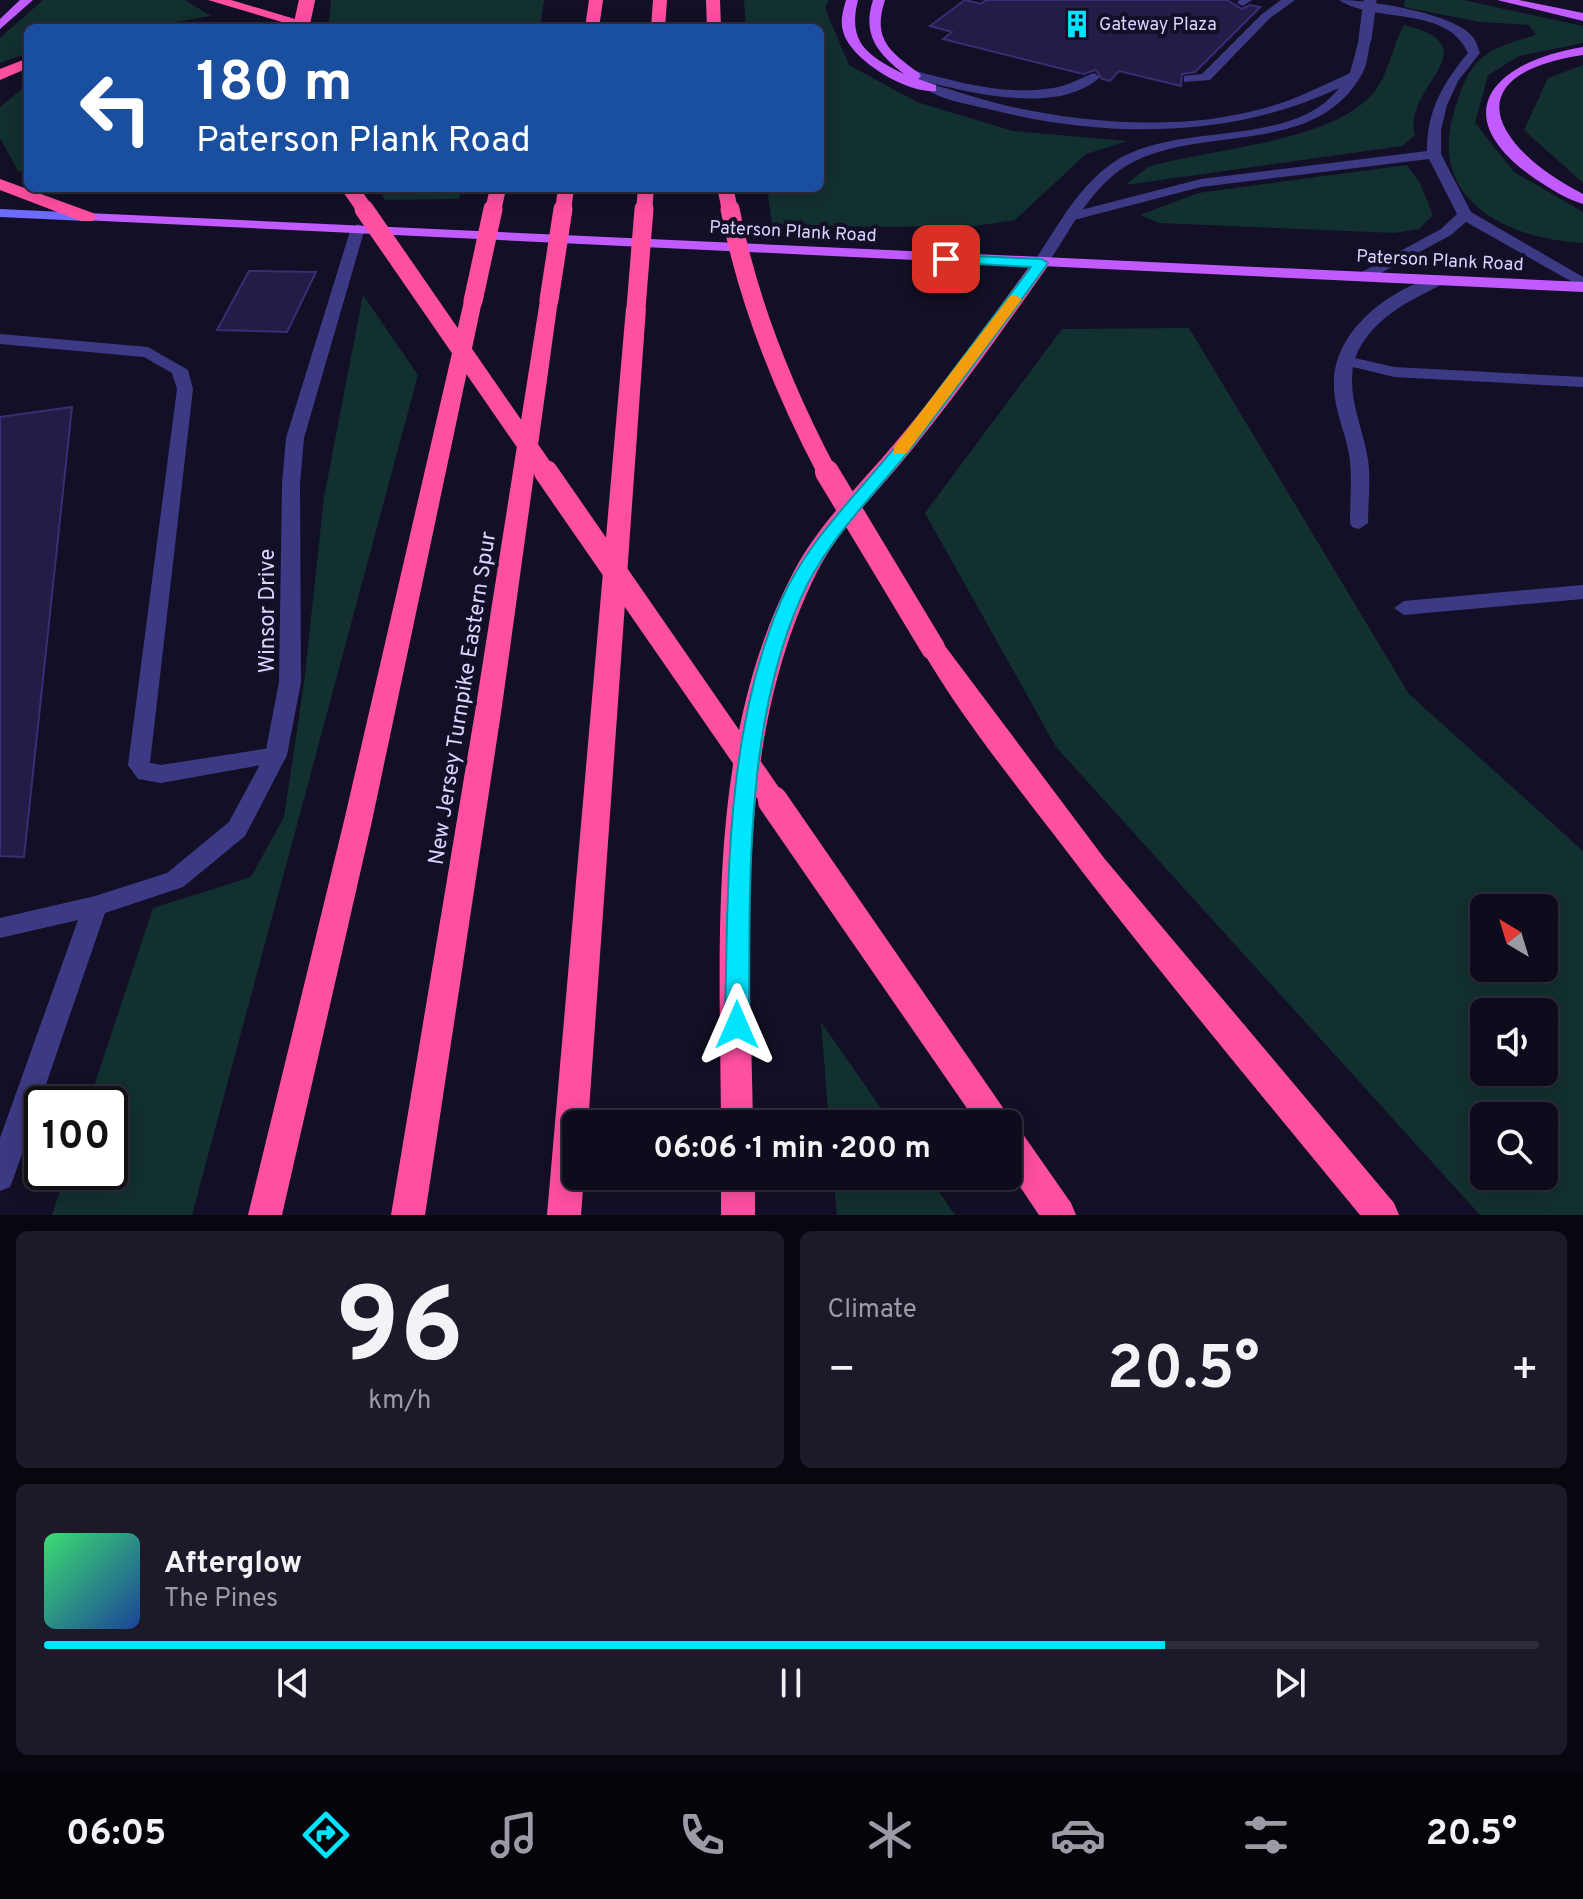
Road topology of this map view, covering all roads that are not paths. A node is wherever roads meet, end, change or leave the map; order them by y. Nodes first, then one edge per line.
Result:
1 (27, 0) edge
2 (215, 0) edge
3 (307, 0) edge
4 (596, 0) edge
5 (660, 0) edge
6 (713, 0) edge
7 (852, 0) edge
8 (879, 0) edge
9 (1289, 0) edge
10 (1345, 0) edge
11 (1370, 0) edge
12 (1503, 0) edge
13 (1583, 17) edge
14 (302, 24) edge
15 (303, 24) edge
16 (593, 24) edge
17 (658, 24) edge
18 (714, 24) edge
19 (0, 25) edge
20 (1583, 51) edge
21 (24, 64) edge
22 (912, 74) junction
23 (0, 75) edge
24 (1356, 75) junction
25 (1094, 77) dead end
26 (1188, 79) dead end
27 (931, 88) junction
28 (1434, 154) junction
29 (0, 184) edge
30 (353, 192) edge
31 (497, 192) edge
32 (565, 192) edge
33 (646, 192) edge
34 (727, 192) edge
35 (1583, 200) edge
36 (0, 213) edge
37 (1465, 215) junction
38 (1074, 216) junction
39 (87, 217) junction
40 (358, 228) junction
41 (1041, 263) junction
42 (1363, 277) junction
43 (1440, 280) junction
44 (1583, 285) edge
45 (0, 339) edge
46 (1344, 360) junction
47 (1583, 382) edge
48 (1359, 523) dead end
49 (1583, 592) edge
50 (1404, 608) dead end
51 (276, 755) junction
52 (749, 766) junction
53 (95, 906) junction
54 (0, 928) edge
55 (737, 1110) edge
56 (986, 1110) edge
57 (1022, 1162) edge
58 (0, 1177) edge
59 (738, 1190) edge
60 (265, 1215) edge
61 (408, 1215) edge
62 (564, 1215) edge
63 (738, 1215) edge
64 (1059, 1215) edge
65 (1382, 1215) edge

1 - 19 main road
2 - 15 highway
3 - 14 highway, bridge
4 - 16 highway
5 - 17 highway
6 - 18 highway
7 - 27 main road
8 - 22 main road
9 - 26 street
10 - 28 street
11 - 24 street, bridge
12 - 13 main road
20 - 35 main road
21 - 23 highway
22 - 25 street
22 - 27 main road
24 - 27 street
24 - 38 street
28 - 37 street
28 - 38 street
29 - 39 highway
30 - 52 highway, bridge
31 - 60 highway, bridge
32 - 61 highway, New Jersey Turnpike Eastern Spur, bridge
33 - 62 highway, bridge
34 - 65 highway, bridge
36 - 39 main road, Paterson Plank Road
37 - 42 street
37 - 44 street
38 - 41 street
39 - 40 main road, Paterson Plank Road
40 - 41 main road, Paterson Plank Road
40 - 51 street, Winsor Drive
41 - 42 main road, Paterson Plank Road
41 - 52 highway
42 - 43 main road, Paterson Plank Road
43 - 44 main road, Paterson Plank Road
43 - 46 street
45 - 51 street
46 - 47 street
46 - 48 street
49 - 50 street
51 - 53 street, Winsor Drive
52 - 55 highway
52 - 56 highway, bridge
53 - 54 street, Winsor Drive
53 - 58 street
57 - 64 highway
59 - 63 highway

